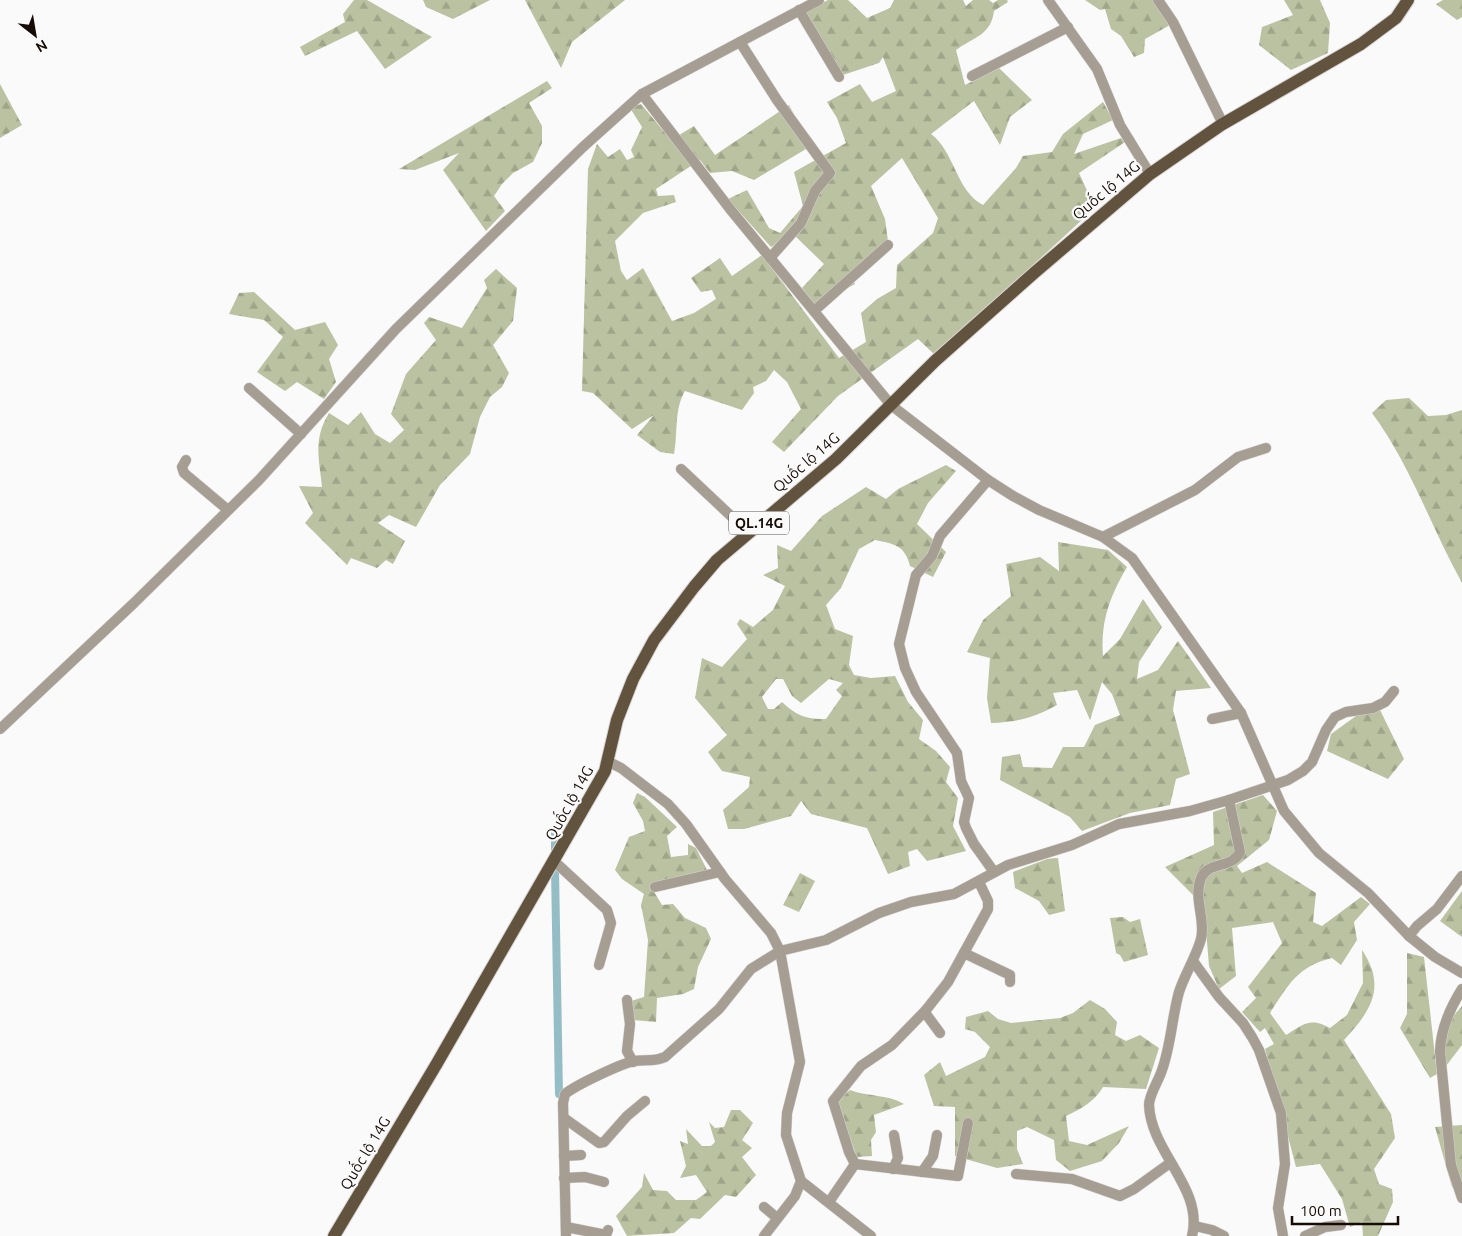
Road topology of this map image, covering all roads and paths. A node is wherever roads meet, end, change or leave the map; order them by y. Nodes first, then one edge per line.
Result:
1 (819, 0) edge
2 (1048, 0) edge
3 (1158, 0) edge
4 (1408, 0) edge
5 (799, 10) junction
6 (1068, 28) junction
7 (740, 42) junction
8 (972, 76) dead end
9 (839, 77) dead end
10 (642, 94) junction
11 (1223, 124) junction
12 (1150, 174) junction
13 (888, 245) dead end
14 (770, 258) junction
15 (814, 311) junction
16 (249, 388) dead end
17 (891, 405) junction
18 (301, 434) junction
19 (1266, 448) dead end
20 (186, 460) dead end
21 (680, 469) dead end
22 (988, 480) junction
23 (228, 510) junction
24 (748, 532) junction
25 (1103, 537) junction
26 (1394, 691) dead end
27 (1241, 713) junction
28 (1212, 719) dead end
29 (0, 729) edge
30 (609, 762) junction
31 (1273, 786) junction
32 (1230, 800) junction
33 (554, 861) junction
34 (720, 872) junction
35 (994, 872) junction
36 (1462, 878) edge
37 (979, 882) junction
38 (655, 887) dead end
39 (1409, 936) junction
40 (780, 951) junction
41 (964, 953) junction
42 (1193, 961) junction
43 (599, 965) dead end
44 (1462, 974) edge
45 (1010, 982) dead end
46 (1462, 989) edge
47 (627, 1000) dead end
48 (926, 1010) junction
49 (940, 1032) dead end
50 (633, 1062) junction
51 (645, 1101) dead end
52 (564, 1118) junction
53 (968, 1123) dead end
54 (894, 1135) dead end
55 (937, 1136) dead end
56 (581, 1155) dead end
57 (564, 1156) junction
58 (1170, 1163) junction
59 (855, 1164) junction
60 (893, 1169) junction
61 (922, 1172) junction
62 (1016, 1174) dead end
63 (564, 1178) junction
64 (801, 1181) junction
65 (604, 1182) dead end
66 (1462, 1198) edge
67 (829, 1202) junction
68 (764, 1206) dead end
69 (777, 1218) junction
70 (1341, 1224) dead end
71 (608, 1230) dead end
72 (1193, 1231) edge
73 (566, 1232) edge
74 (334, 1236) edge
75 (764, 1236) edge
76 (871, 1236) edge
77 (1224, 1236) edge
78 (1283, 1236) edge
79 (1305, 1236) edge

1 - 5 street
2 - 6 street
3 - 11 street
4 - 11 main road, Quốc lộ 14G / QL.14G
5 - 7 street
5 - 9 street
6 - 8 street
6 - 12 street
7 - 10 street
7 - 14 street
10 - 14 street
10 - 18 street
11 - 12 main road, Quốc lộ 14G / QL.14G
12 - 17 main road, Quốc lộ 14G / QL.14G
13 - 15 street
14 - 15 street
15 - 17 street
16 - 18 street
17 - 22 street
17 - 24 main road, Quốc lộ 14G / QL.14G
18 - 23 street
19 - 25 street
20 - 23 street
21 - 24 street
22 - 25 street
22 - 35 street
23 - 29 street
24 - 30 main road, Quốc lộ 14G / QL.14G
25 - 27 street
26 - 31 street
27 - 28 street
27 - 31 street
30 - 33 main road, Quốc lộ 14G / QL.14G
30 - 34 street
31 - 32 street
31 - 39 street
32 - 35 street
32 - 42 street
33 - 43 street
33 - 74 main road, Quốc lộ 14G / QL.14G
34 - 38 street
34 - 40 street
35 - 37 street
36 - 39 street
37 - 40 street
37 - 41 street
39 - 44 street
40 - 50 street
40 - 64 street
41 - 45 street
41 - 48 street
42 - 58 street
42 - 78 street
46 - 66 street
47 - 50 street
48 - 49 street
48 - 59 street
50 - 52 street
51 - 52 street
52 - 57 street
53 - 61 street
54 - 60 street
55 - 61 street
56 - 57 street
57 - 63 street
58 - 62 street
58 - 72 street
59 - 60 street
59 - 67 street
60 - 61 street
63 - 65 street
63 - 73 street
64 - 67 street
64 - 69 street
67 - 76 street
68 - 69 street
69 - 75 street
70 - 79 street
71 - 73 street
72 - 77 street

